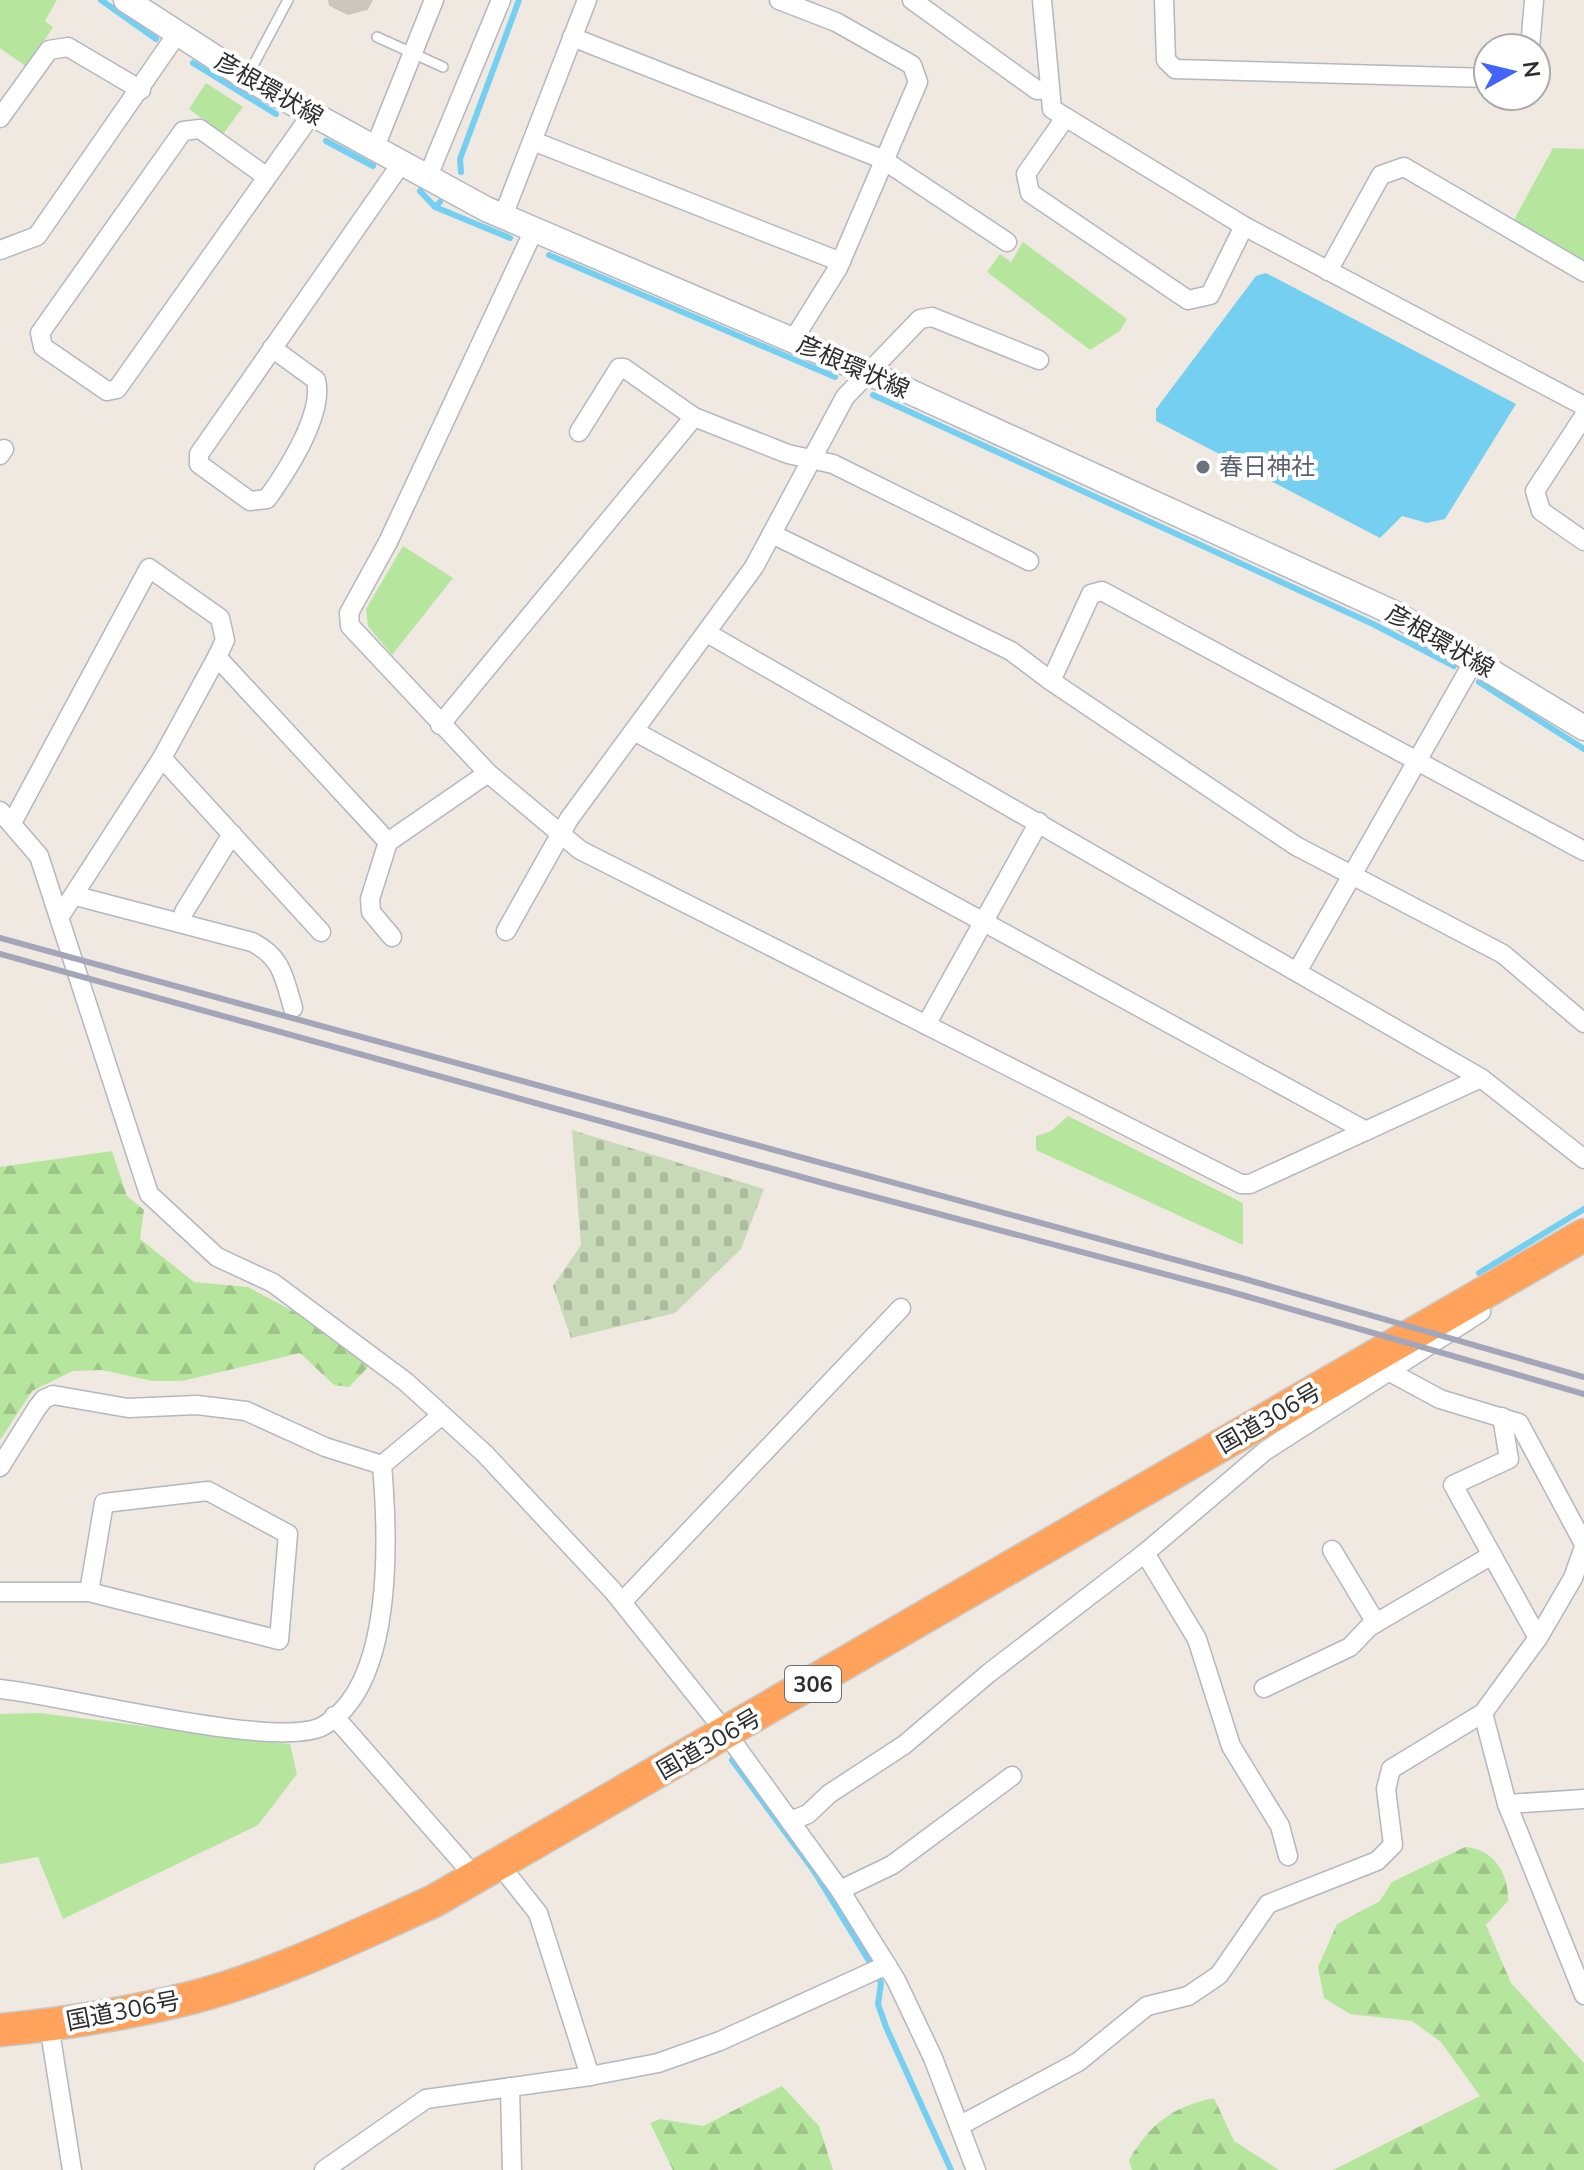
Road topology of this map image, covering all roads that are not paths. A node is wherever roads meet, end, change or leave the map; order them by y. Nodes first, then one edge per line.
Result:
1 (288, 0) edge
2 (434, 0) edge
3 (501, 0) edge
4 (587, 0) edge
5 (779, 0) edge
6 (912, 0) edge
7 (1042, 0) edge
8 (1164, 0) edge
9 (1534, 0) edge
10 (131, 1) edge
11 (1531, 32) edge
12 (177, 34) junction
13 (377, 37) dead end
14 (572, 37) junction
15 (412, 54) junction
16 (443, 67) dead end
17 (247, 78) junction
18 (1472, 78) edge
19 (1049, 89) junction
20 (141, 90) junction
21 (311, 115) junction
22 (0, 118) edge
23 (1065, 118) junction
24 (533, 141) junction
25 (375, 147) junction
26 (882, 159) junction
27 (403, 161) junction
28 (267, 177) junction
29 (437, 182) junction
30 (495, 212) junction
31 (1244, 226) junction
32 (534, 230) junction
33 (1007, 242) dead end
34 (3, 245) edge
35 (841, 262) junction
36 (1328, 271) junction
37 (1584, 272) edge
38 (793, 340) junction
39 (272, 348) junction
40 (1039, 360) dead end
41 (867, 372) junction
42 (1584, 406) edge
43 (1584, 416) edge
44 (694, 417) junction
45 (579, 432) dead end
46 (810, 459) junction
47 (772, 534) junction
48 (1584, 541) edge
49 (1029, 561) dead end
50 (707, 633) junction
51 (217, 657) junction
52 (1475, 659) junction
53 (1051, 681) junction
54 (440, 725) junction
55 (1584, 728) edge
56 (634, 731) junction
57 (162, 758) junction
58 (1416, 759) junction
59 (488, 773) junction
60 (6, 816) edge
61 (1039, 822) junction
62 (232, 834) junction
63 (561, 835) junction
64 (388, 842) junction
65 (1584, 851) edge
66 (1351, 875) junction
67 (76, 896) junction
68 (184, 912) dead end
69 (60, 916) junction
70 (984, 922) junction
71 (506, 931) dead end
72 (321, 932) dead end
73 (392, 937) dead end
74 (1298, 970) junction
75 (293, 1008) dead end
76 (1584, 1023) edge
77 (926, 1025) junction
78 (1481, 1078) junction
79 (1366, 1131) junction
80 (1582, 1153) edge
81 (1584, 1235) edge
82 (1584, 1254) edge
83 (901, 1308) dead end
84 (1390, 1372) junction
85 (442, 1415) junction
86 (1502, 1417) junction
87 (382, 1465) junction
88 (0, 1467) edge
89 (1584, 1546) edge
90 (1332, 1550) dead end
91 (1145, 1553) junction
92 (1492, 1555) junction
93 (0, 1592) edge
94 (89, 1592) junction
95 (622, 1602) junction
96 (1376, 1623) junction
97 (1538, 1638) junction
98 (1264, 1688) dead end
99 (0, 1689) edge
100 (1483, 1713) junction
101 (334, 1716) junction
102 (727, 1734) junction
103 (1012, 1776) dead end
104 (1584, 1799) edge
105 (1507, 1804) junction
106 (790, 1821) junction
107 (1288, 1856) dead end
108 (487, 1871) junction
109 (840, 1890) junction
110 (879, 1968) junction
111 (1584, 1995) edge
112 (49, 2025) junction
113 (0, 2030) edge
114 (590, 2076) junction
115 (510, 2087) junction
116 (959, 2126) junction
117 (514, 2169) edge
118 (72, 2170) edge
119 (324, 2170) edge
120 (976, 2170) edge

1 - 17 lane
2 - 15 street
3 - 29 street
4 - 14 street
5 - 26 street
6 - 19 street
7 - 19 street
8 - 18 street
9 - 11 street
10 - 12 main road, 彦根環状線
12 - 17 main road, 彦根環状線
12 - 20 street
13 - 15 lane
14 - 24 street
14 - 26 street
15 - 16 lane
15 - 25 street
17 - 21 main road, 彦根環状線
19 - 23 street
20 - 22 street
20 - 34 street
21 - 25 main road, 彦根環状線
21 - 28 street
23 - 31 street
23 - 31 street
24 - 30 street
24 - 35 street
25 - 27 main road, 彦根環状線
26 - 33 street
26 - 35 street
27 - 29 main road, 彦根環状線
27 - 39 street
28 - 28 street
29 - 30 main road, 彦根環状線
30 - 32 main road, 彦根環状線
31 - 36 street
32 - 38 main road, 彦根環状線
32 - 54 street
35 - 38 street
36 - 37 street
36 - 42 street
38 - 41 main road, 彦根環状線
39 - 39 street
40 - 41 street
41 - 46 street
41 - 52 main road, 彦根環状線
43 - 48 street
44 - 45 street
44 - 46 street
44 - 54 street
46 - 47 street
46 - 49 street
47 - 50 street
47 - 53 street
50 - 56 street
50 - 61 street
51 - 57 street
51 - 60 street
51 - 64 street
52 - 55 main road, 彦根環状線
52 - 58 street
53 - 58 street
53 - 66 street
54 - 59 street
56 - 63 street
56 - 70 street
57 - 62 street
57 - 67 street
58 - 65 street
58 - 66 street
59 - 63 street
59 - 64 street
60 - 69 street
61 - 70 street
61 - 74 street
62 - 68 street
62 - 72 street
63 - 71 street
63 - 77 street
64 - 73 street
66 - 74 street
66 - 76 street
67 - 69 street
67 - 75 street
69 - 85 street
70 - 77 street
70 - 79 street
74 - 78 street
77 - 79 street
78 - 79 street
78 - 80 street
81 - 102 highway, 国道306号 / 306
82 - 84 street
83 - 95 street
84 - 86 street
84 - 91 street
85 - 87 street
85 - 95 street
86 - 89 street
86 - 92 street
87 - 88 street
87 - 101 street
89 - 97 street
90 - 96 street
91 - 106 street
91 - 107 street
92 - 96 street
92 - 97 street
93 - 94 street
94 - 94 street
95 - 102 street
96 - 98 street
97 - 100 street
99 - 101 street
100 - 105 street
100 - 116 street
101 - 108 street
102 - 106 street
102 - 108 highway, 国道306号 / 306
103 - 109 street
104 - 105 street
105 - 111 street
106 - 109 street
108 - 112 highway, 国道306号 / 306
108 - 114 street
109 - 110 street
110 - 114 street
110 - 116 street
112 - 113 highway, 国道306号 / 306
112 - 118 street
114 - 115 street
115 - 117 street
115 - 119 street
116 - 120 street

